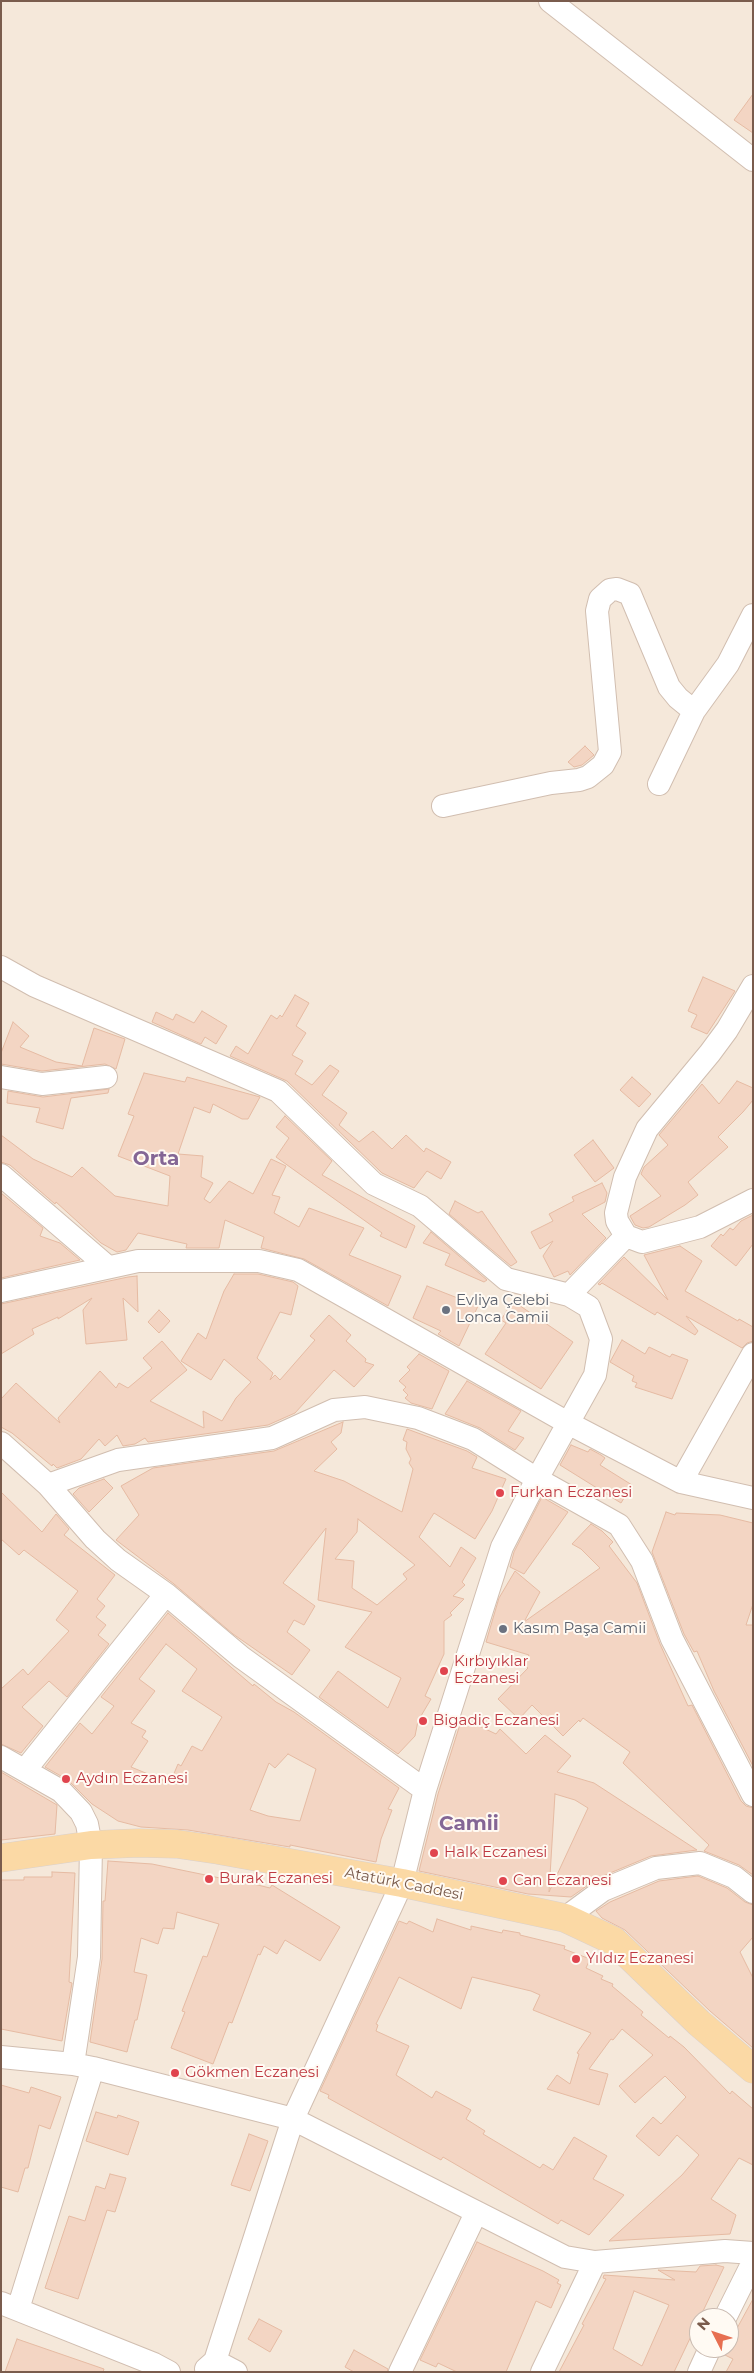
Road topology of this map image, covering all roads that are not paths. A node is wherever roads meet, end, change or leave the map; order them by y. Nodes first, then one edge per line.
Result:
1 (550, 1) edge
2 (753, 160) edge
3 (753, 615) edge
4 (694, 711) junction
5 (659, 784) dead end
6 (443, 806) dead end
7 (1, 967) edge
8 (753, 986) edge
9 (1, 1077) edge
10 (106, 1077) dead end
11 (1, 1175) edge
12 (753, 1200) edge
13 (626, 1236) junction
14 (108, 1267) junction
15 (1, 1291) edge
16 (569, 1295) junction
17 (753, 1354) edge
18 (568, 1423) junction
19 (1, 1443) edge
20 (536, 1479) junction
21 (681, 1482) junction
22 (48, 1485) junction
23 (753, 1498) edge
24 (166, 1594) junction
25 (1, 1757) edge
26 (25, 1770) junction
27 (425, 1790) junction
28 (753, 1795) edge
29 (91, 1845) junction
30 (1, 1858) edge
31 (402, 1883) junction
32 (753, 1892) edge
33 (564, 1918) junction
34 (1, 2057) edge
35 (83, 2066) junction
36 (753, 2069) edge
37 (293, 2119) junction
38 (476, 2212) junction
39 (753, 2253) edge
40 (595, 2262) junction
41 (753, 2262) edge
42 (10, 2306) edge
43 (730, 2308) edge
44 (705, 2358) edge
45 (211, 2368) edge
46 (169, 2372) edge
47 (236, 2372) edge
48 (400, 2372) edge
49 (542, 2372) edge
50 (699, 2372) edge

1 - 2 street
3 - 4 street
4 - 5 street
4 - 6 street
7 - 16 street
8 - 13 street
9 - 10 street
11 - 14 street
12 - 13 street
13 - 16 street
14 - 15 street
14 - 18 street
16 - 18 street
17 - 21 street
18 - 20 street
18 - 21 street
19 - 22 street
20 - 22 street
20 - 27 street
20 - 28 street
21 - 23 street
22 - 24 street
24 - 26 street
24 - 27 street
25 - 26 street
26 - 29 street
27 - 31 street
29 - 30 main road, Atatürk Caddesi
29 - 31 main road, Atatürk Caddesi
29 - 35 street
31 - 33 main road, Atatürk Caddesi
31 - 37 street
32 - 33 street
33 - 36 main road, Atatürk Caddesi
34 - 35 street
35 - 37 street
35 - 42 street
37 - 38 street
37 - 45 street
38 - 40 street
38 - 48 street
39 - 40 street
40 - 49 street
41 - 43 street
42 - 46 street
44 - 50 street
45 - 47 street

